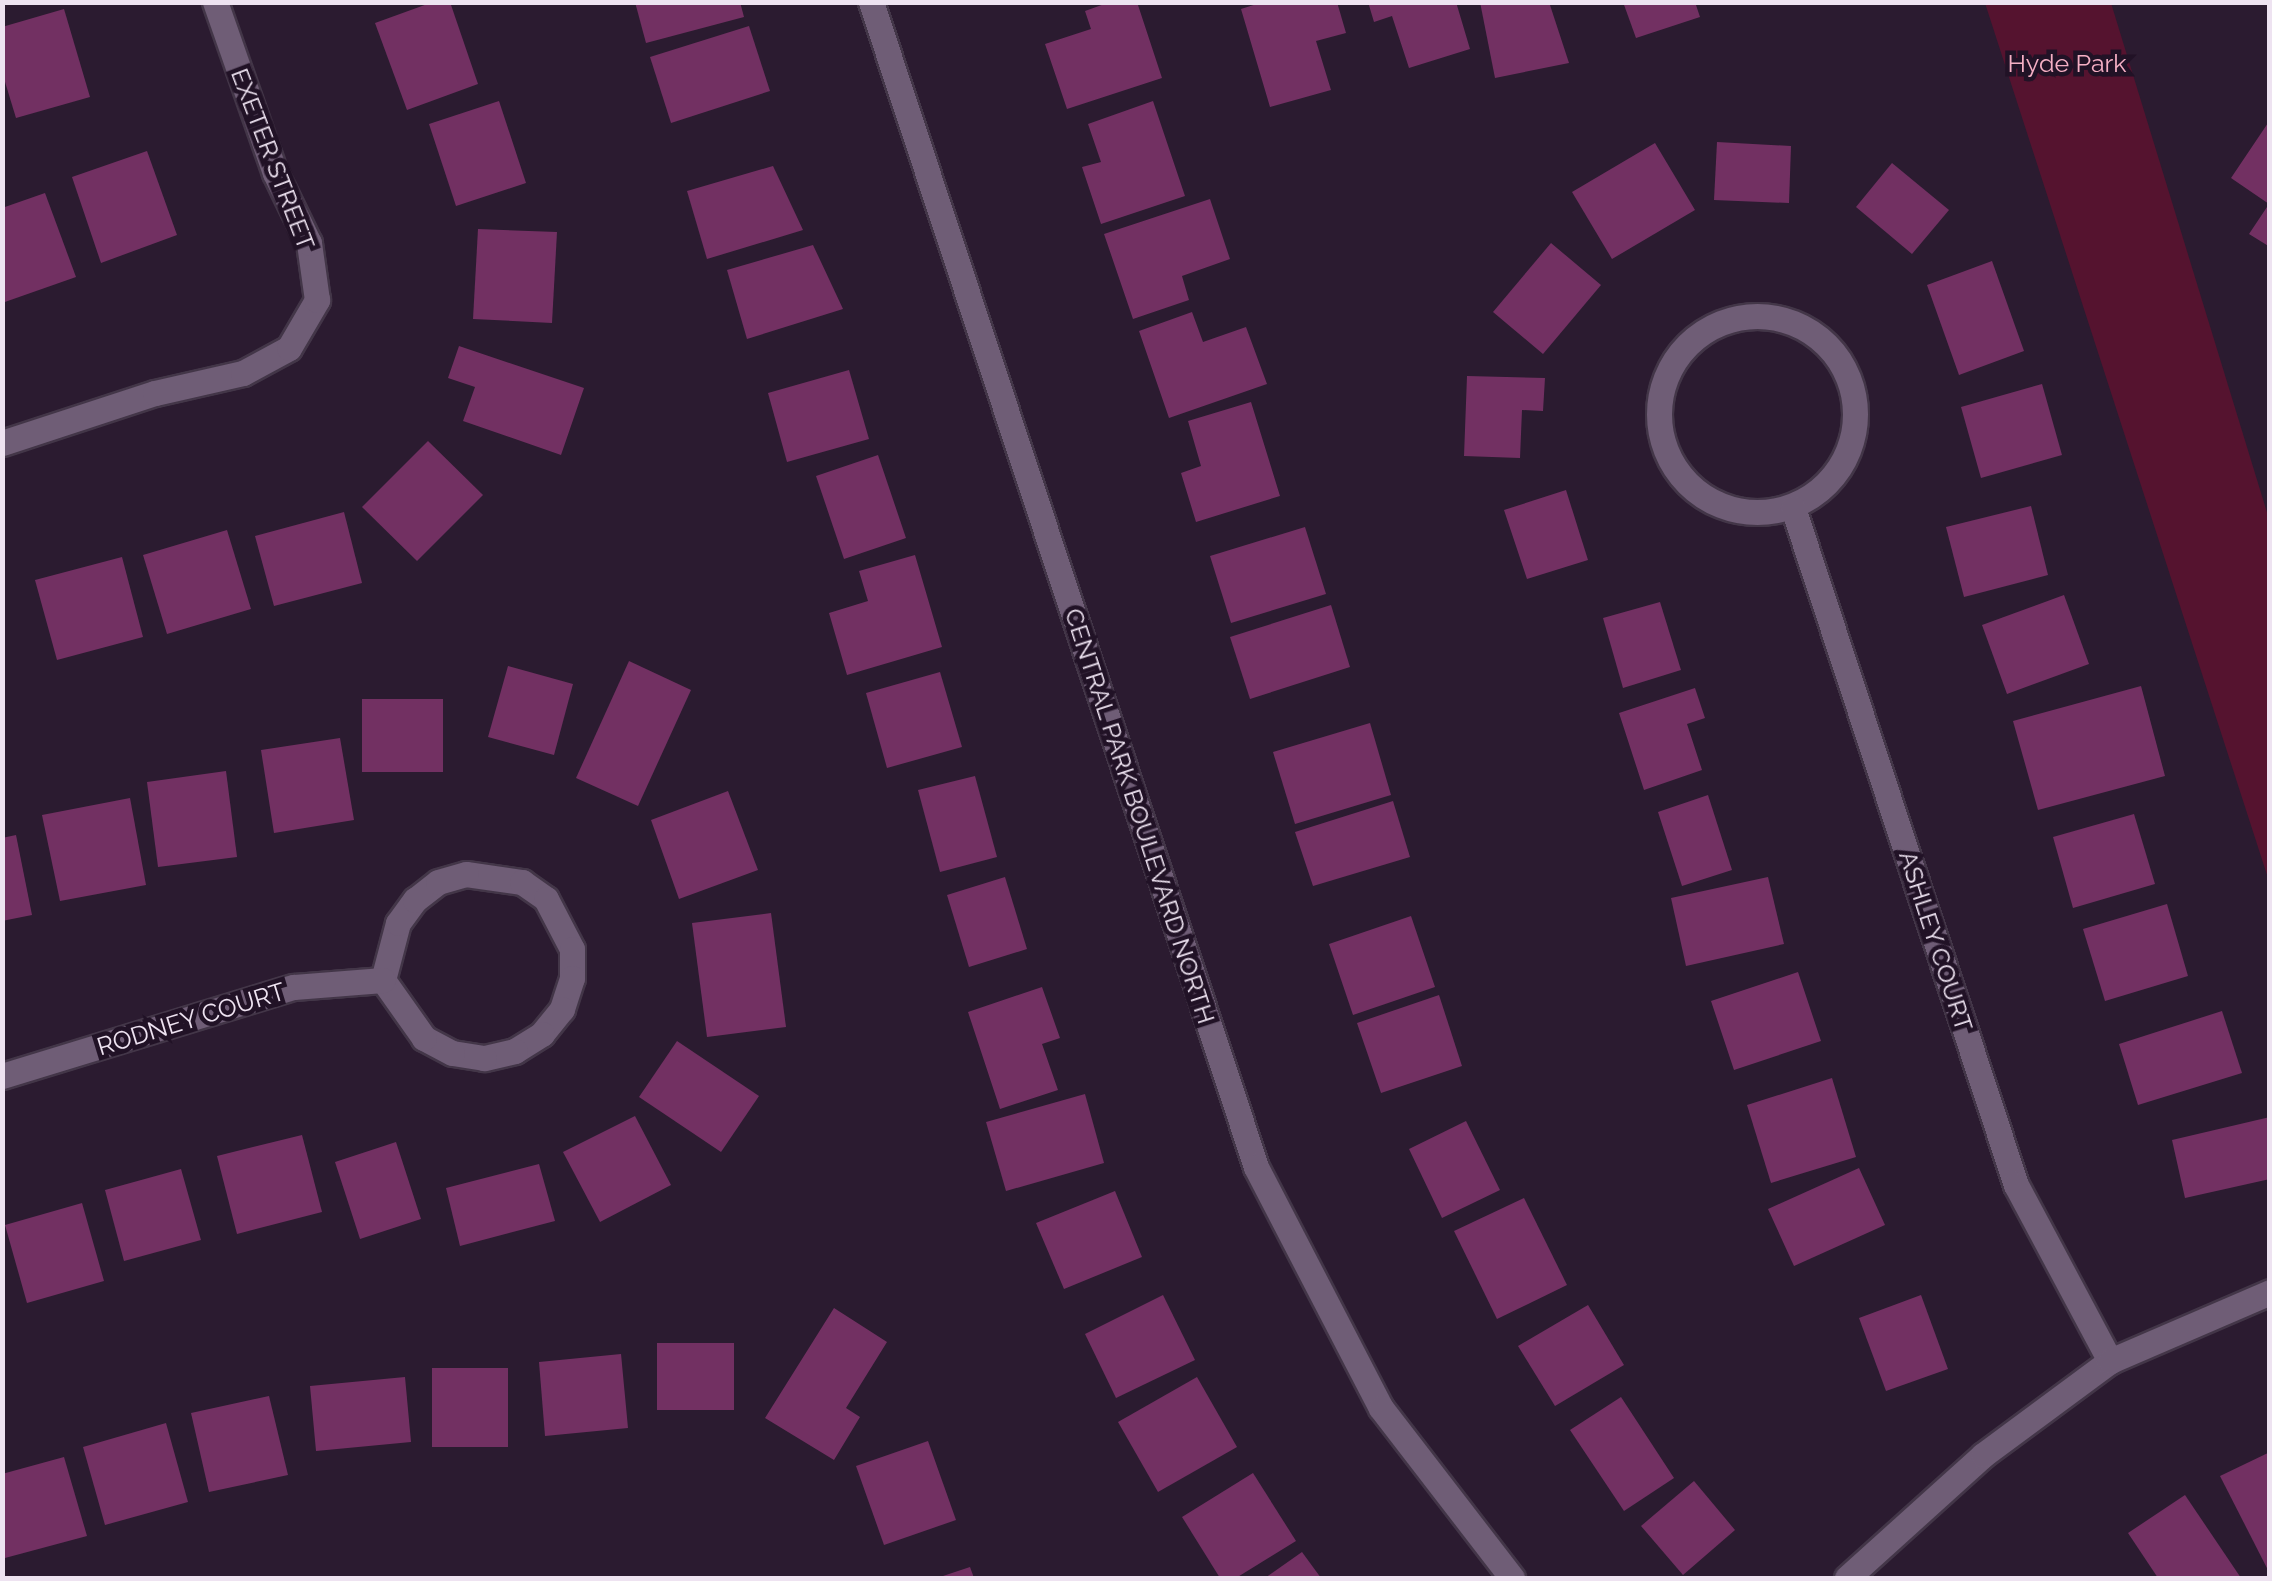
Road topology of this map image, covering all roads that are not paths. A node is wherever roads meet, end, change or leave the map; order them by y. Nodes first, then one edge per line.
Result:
1 (215, 2) edge
2 (870, 2) edge
3 (2, 444) edge
4 (1794, 508) junction
5 (383, 980) junction
6 (2, 1076) edge
7 (2270, 1292) edge
8 (2110, 1361) junction
9 (1512, 1578) edge
10 (1847, 1578) edge

1 - 3 street, EXETER STREET
2 - 9 street, CENTRAL PARK BOULEVARD NORTH
4 - 4 street
4 - 8 street, ASHLEY COURT
5 - 5 street
5 - 6 street, RODNEY COURT
7 - 8 street
8 - 10 street

